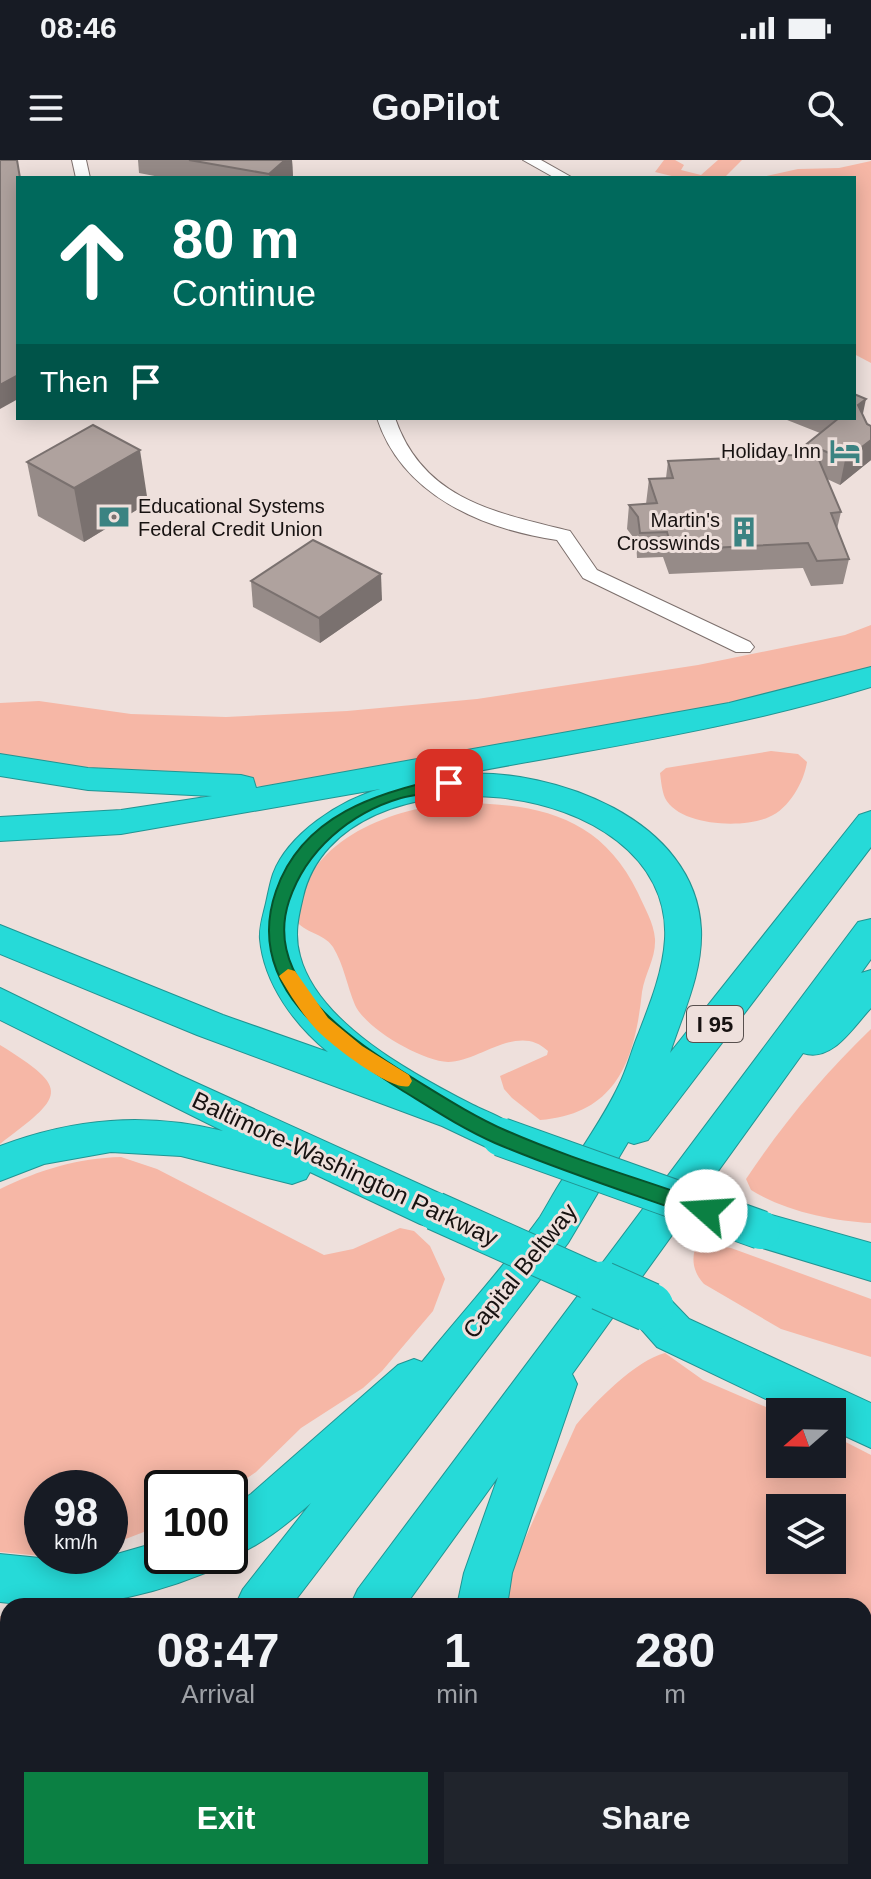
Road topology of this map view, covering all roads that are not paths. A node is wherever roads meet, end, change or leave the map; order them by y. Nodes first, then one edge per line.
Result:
1 (530, 160) edge
2 (562, 176) edge
3 (387, 420) edge
4 (743, 647) dead end
5 (871, 677) edge
6 (0, 765) edge
7 (391, 774) junction
8 (871, 823) edge
9 (0, 829) edge
10 (871, 932) edge
11 (0, 939) edge
12 (871, 984) edge
13 (0, 1003) edge
14 (456, 1115) junction
15 (709, 1155) junction
16 (0, 1164) edge
17 (421, 1204) junction
18 (557, 1224) junction
19 (871, 1262) edge
20 (649, 1307) junction
21 (478, 1322) junction
22 (567, 1347) junction
23 (871, 1401) edge
24 (871, 1426) edge
25 (248, 1523) edge
26 (144, 1570) edge
27 (0, 1578) edge
28 (266, 1598) edge
29 (381, 1598) edge
30 (483, 1598) edge

1 - 2 street
3 - 4 street
5 - 7 highway
6 - 7 highway
7 - 9 highway
8 - 18 highway, Capital Beltway / I 95
10 - 15 highway
11 - 14 highway
12 - 15 highway
13 - 17 highway, Baltimore-Washington Parkway
14 - 18 highway
14 - 19 highway, bridge
15 - 22 highway
16 - 17 highway
17 - 20 highway, Baltimore-Washington Parkway, bridge
18 - 21 highway, Capital Beltway / I 95
20 - 23 highway, Baltimore-Washington Parkway
20 - 24 highway
21 - 25 highway
21 - 28 highway, Capital Beltway / I 95
22 - 29 highway
22 - 30 highway
26 - 27 highway

